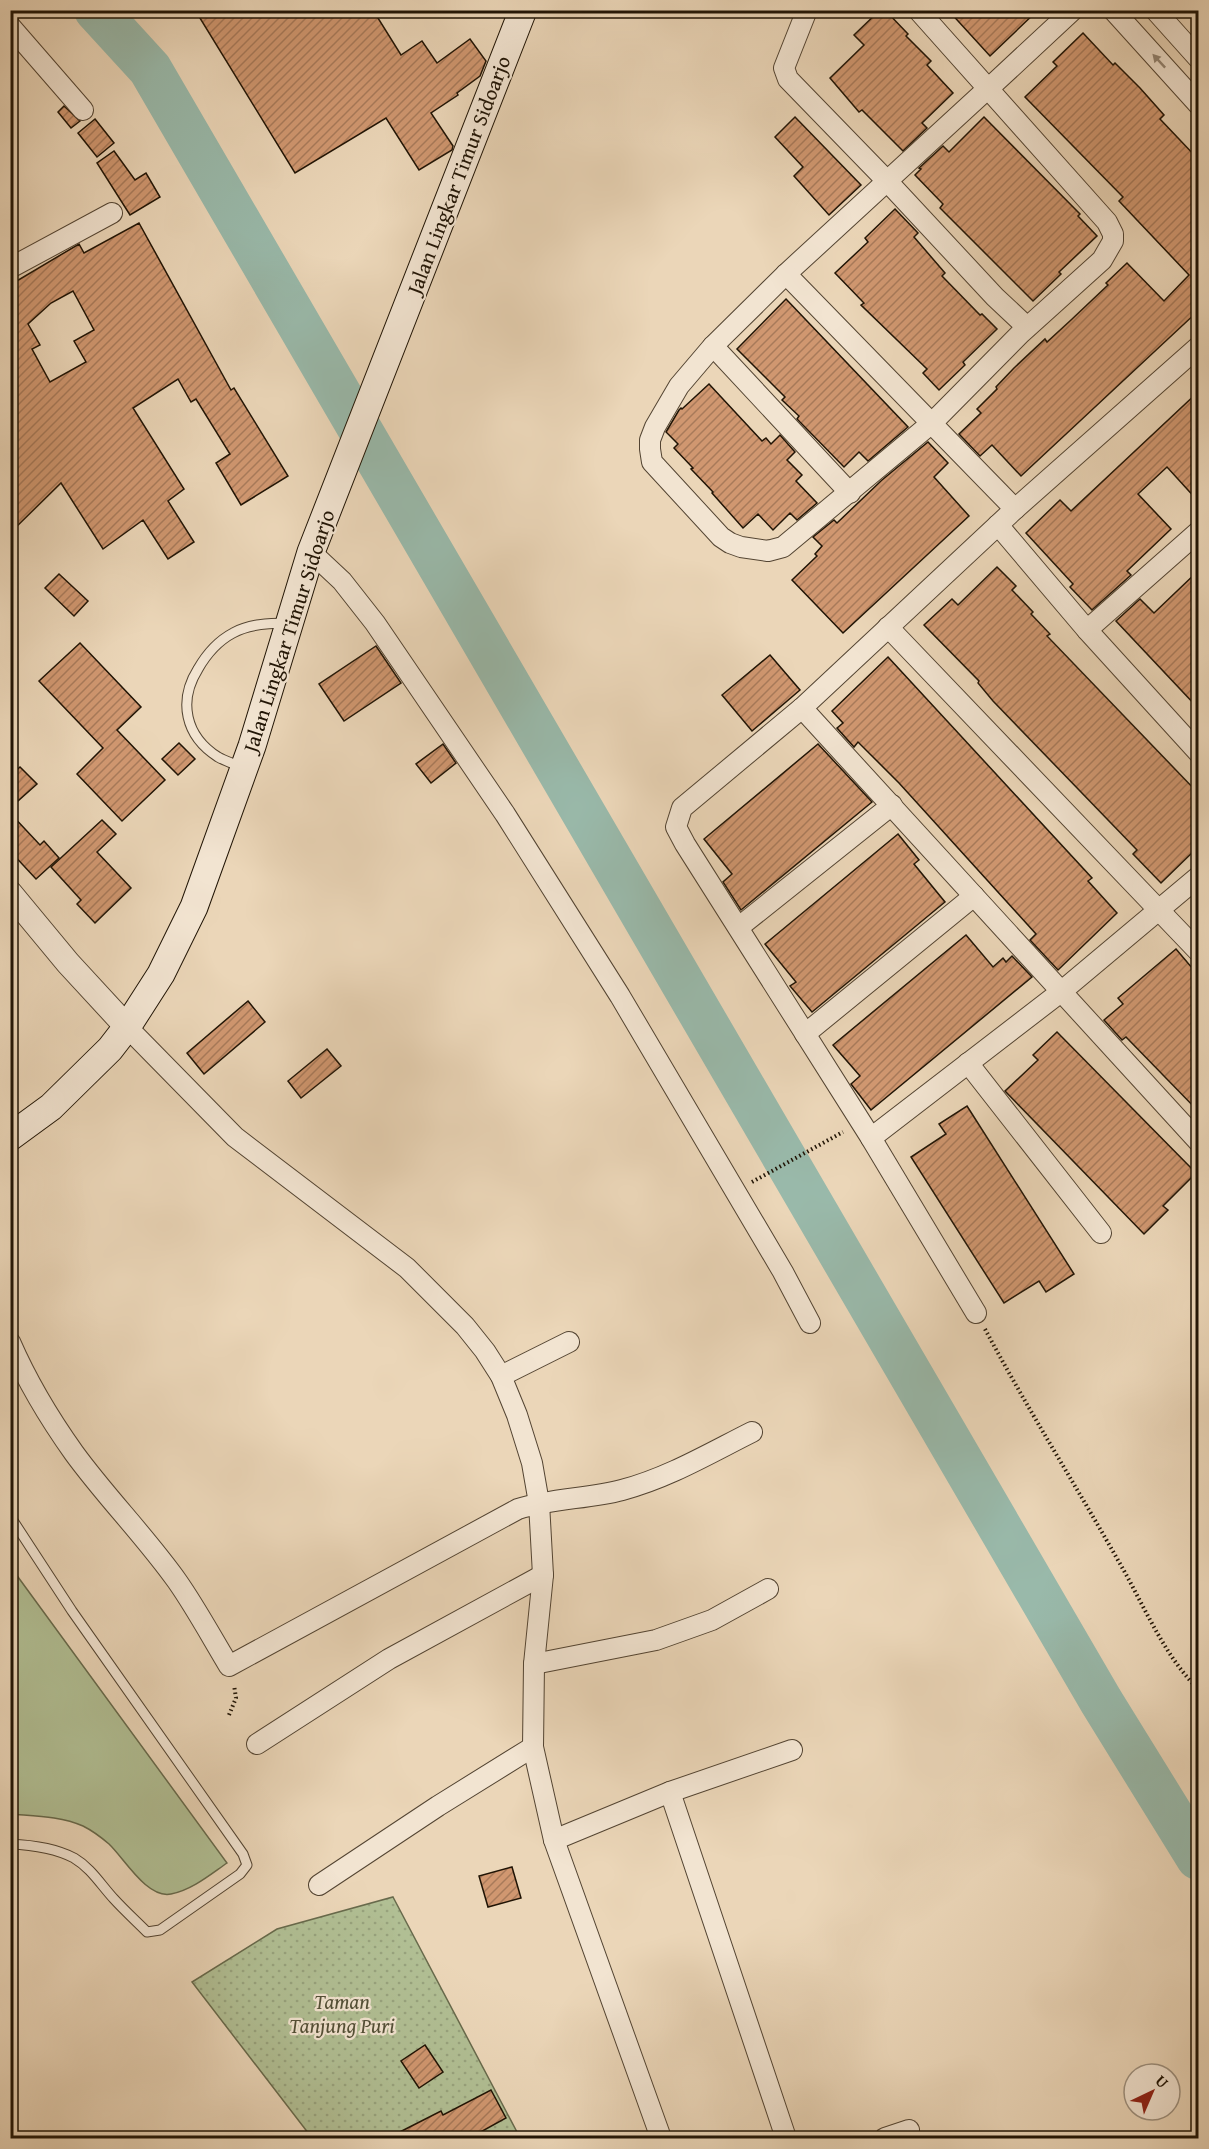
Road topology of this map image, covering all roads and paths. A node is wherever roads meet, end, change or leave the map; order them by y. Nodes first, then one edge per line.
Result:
1 (523, 10) edge
2 (807, 10) edge
3 (918, 10) edge
4 (1073, 10) edge
5 (1113, 10) edge
6 (1155, 10) edge
7 (10, 26) edge
8 (1198, 58) edge
9 (988, 89) junction
10 (1198, 104) edge
11 (83, 110) dead end
12 (887, 181) junction
13 (112, 213) dead end
14 (10, 268) edge
15 (786, 274) junction
16 (1027, 327) junction
17 (712, 346) junction
18 (1198, 347) edge
19 (933, 422) junction
20 (850, 493) junction
21 (1015, 509) junction
22 (998, 525) junction
23 (1197, 538) edge
24 (316, 540) junction
25 (289, 623) junction
26 (888, 627) junction
27 (1087, 630) junction
28 (802, 708) junction
29 (1198, 752) edge
30 (244, 768) junction
31 (892, 805) junction
32 (1198, 878) edge
33 (10, 892) edge
34 (974, 896) junction
35 (1161, 911) junction
36 (739, 927) junction
37 (1198, 951) edge
38 (1062, 991) junction
39 (127, 1028) junction
40 (806, 1034) junction
41 (968, 1063) junction
42 (865, 1130) junction
43 (10, 1137) edge
44 (1198, 1141) edge
45 (756, 1180) dead end
46 (1101, 1233) dead end
47 (976, 1313) joint
48 (810, 1323) dead end
49 (10, 1342) edge
50 (569, 1342) dead end
51 (501, 1377) junction
52 (752, 1432) dead end
53 (539, 1503) junction
54 (10, 1516) edge
55 (543, 1575) junction
56 (768, 1589) dead end
57 (534, 1664) junction
58 (229, 1666) junction
59 (1198, 1689) edge
60 (229, 1715) dead end
61 (257, 1744) dead end
62 (533, 1747) junction
63 (792, 1750) dead end
64 (670, 1792) junction
65 (554, 1840) junction
66 (10, 1844) edge
67 (319, 1885) dead end
68 (909, 2130) dead end
69 (661, 2139) edge
70 (786, 2139) edge
71 (885, 2139) edge

1 - 24 main road, Jalan Lingkar Timur Sidoarjo
2 - 12 street
3 - 9 street
4 - 9 street
10 -> 5 street
6 - 8 street
7 - 11 street
9 - 12 street
9 - 16 street
12 - 15 street
12 - 16 street
13 - 14 street
15 - 17 street
15 - 19 street
16 - 19 street
17 - 20 street
17 - 20 street
18 - 21 street
19 - 20 street
19 - 21 street
21 - 22 street
22 - 26 street
22 - 27 street
23 - 27 street
24 - 25 main road, Jalan Lingkar Timur Sidoarjo
24 - 48 street
25 - 30 main road, Jalan Lingkar Timur Sidoarjo
25 - 30 lane
26 - 28 street
26 - 35 street
27 - 29 street
28 - 31 street
28 - 36 street
30 - 39 main road, Jalan Lingkar Timur Sidoarjo
31 - 34 street
31 - 36 street
32 - 35 street
33 - 39 street
34 - 38 street
34 - 40 street
35 - 37 street
35 - 38 street
36 - 40 street
38 - 41 street
38 - 44 street
39 - 43 main road, Jalan Lingkar Timur Sidoarjo
39 - 51 street
40 - 42 street
41 - 42 street
41 - 46 street
42 - 45 path
42 - 47 street
47 - 59 path
49 - 58 street
50 - 51 street
51 - 53 street
52 - 53 street
53 - 55 street
53 - 58 street
54 - 66 lane
55 - 57 street
55 - 61 street
56 - 57 street
57 - 62 street
58 - 60 path
62 - 65 street
62 - 67 street
63 - 64 street
64 - 65 street
64 - 70 street
65 - 69 street
68 - 71 street

